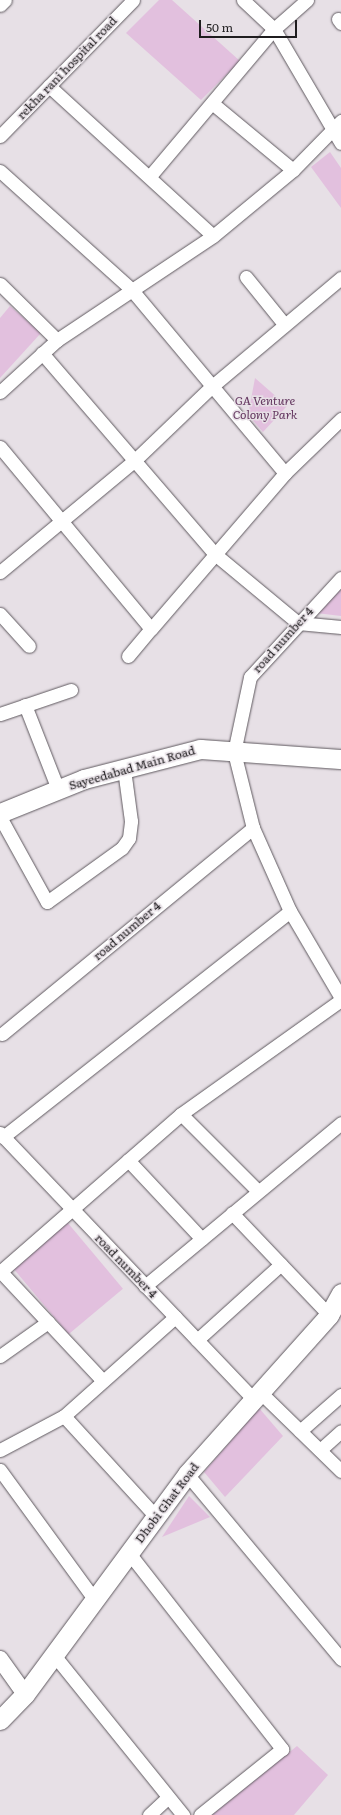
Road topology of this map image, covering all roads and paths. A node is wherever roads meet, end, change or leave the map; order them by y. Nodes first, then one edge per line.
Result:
1 (5, 0) edge
2 (133, 0) edge
3 (243, 0) edge
4 (307, 0) edge
5 (0, 5) edge
6 (274, 29) junction
7 (49, 86) junction
8 (212, 103) junction
9 (336, 125) edge
10 (0, 136) edge
11 (341, 143) edge
12 (293, 170) junction
13 (0, 171) edge
14 (150, 176) junction
15 (213, 236) junction
16 (246, 277) dead end
17 (341, 278) edge
18 (0, 284) edge
19 (131, 289) junction
20 (284, 324) junction
21 (57, 340) junction
22 (42, 353) junction
23 (211, 387) junction
24 (0, 392) edge
25 (341, 419) edge
26 (0, 447) edge
27 (136, 459) junction
28 (285, 473) junction
29 (62, 523) junction
30 (216, 555) junction
31 (0, 572) edge
32 (341, 578) edge
33 (0, 614) edge
34 (298, 624) junction
35 (341, 627) edge
36 (151, 629) junction
37 (29, 646) dead end
38 (128, 656) dead end
39 (71, 690) dead end
40 (25, 705) junction
41 (0, 714) edge
42 (234, 752) junction
43 (341, 758) edge
44 (124, 769) junction
45 (58, 789) junction
46 (0, 814) edge
47 (0, 817) edge
48 (253, 828) junction
49 (290, 911) junction
50 (341, 999) edge
51 (1, 1034) edge
52 (182, 1114) junction
53 (341, 1123) edge
54 (2, 1135) edge
55 (128, 1160) junction
56 (258, 1191) junction
57 (72, 1210) junction
58 (232, 1213) junction
59 (202, 1239) junction
60 (281, 1264) junction
61 (0, 1272) edge
62 (145, 1286) junction
63 (341, 1293) edge
64 (329, 1315) junction
65 (175, 1317) junction
66 (48, 1322) junction
67 (197, 1340) junction
68 (0, 1356) edge
69 (103, 1382) junction
70 (256, 1395) junction
71 (341, 1395) edge
72 (64, 1416) junction
73 (300, 1431) junction
74 (341, 1431) edge
75 (0, 1450) edge
76 (320, 1450) junction
77 (0, 1470) edge
78 (341, 1471) edge
79 (187, 1474) junction
80 (157, 1518) junction
81 (129, 1554) junction
82 (94, 1599) junction
83 (54, 1655) junction
84 (0, 1659) edge
85 (341, 1659) edge
86 (25, 1694) junction
87 (0, 1720) edge
88 (168, 1797) junction
89 (149, 1815) edge
90 (183, 1815) edge
91 (200, 1815) edge

1 - 5 street
2 - 7 street, rekha rani hospital road
3 - 6 street
4 - 6 street
6 - 8 street
6 - 9 street
7 - 10 street, rekha rani hospital road
7 - 14 street
8 - 12 street
8 - 14 street
9 - 11 street
9 - 12 street
12 - 15 street
13 - 19 street
14 - 15 street
15 - 19 street
16 - 20 street
17 - 20 street
18 - 21 street
19 - 21 street
19 - 23 street
20 - 23 street
21 - 22 street
22 - 24 street
22 - 27 street
23 - 27 street
23 - 28 street
25 - 28 street
26 - 29 street
27 - 29 street
27 - 30 street
28 - 30 street
29 - 31 street
29 - 36 street
30 - 34 street
30 - 36 street
32 - 34 street, road number 4
33 - 37 street
34 - 35 street
34 - 42 street, road number 4
36 - 38 street
39 - 40 street
40 - 41 street
40 - 45 street
42 - 43 main road, Sayeedabad Main Road
42 - 44 main road, Sayeedabad Main Road
42 - 48 street, road number 4
44 - 45 main road, Sayeedabad Main Road
44 - 47 street
45 - 46 main road, Sayeedabad Main Road
48 - 49 street, road number 4
48 - 51 street, road number 4
49 - 50 street, road number 4
49 - 54 street
50 - 52 street
52 - 55 street
52 - 56 street
53 - 56 street
54 - 57 street, road number 4
55 - 57 street
55 - 59 street
56 - 58 street
57 - 61 street
57 - 62 street, road number 4
58 - 59 street
58 - 60 street
59 - 62 street
60 - 64 street
60 - 67 street
61 - 66 street
62 - 65 street, road number 4
63 - 64 main road, Dhobi Ghat Road
64 - 70 main road, Dhobi Ghat Road
65 - 67 street, road number 4
65 - 69 street
66 - 68 street
66 - 69 street
67 - 70 street, road number 4
69 - 72 street
70 - 73 street, road number 4
70 - 79 main road, Dhobi Ghat Road
71 - 73 street
72 - 75 street
72 - 80 street
73 - 76 street, road number 4
74 - 76 street
76 - 78 street, road number 4
77 - 82 street
79 - 80 main road, Dhobi Ghat Road
79 - 85 street
80 - 81 main road, Dhobi Ghat Road
81 - 82 main road, Dhobi Ghat Road
81 - 91 street
82 - 83 main road, Dhobi Ghat Road
83 - 86 main road, Dhobi Ghat Road
83 - 88 street
84 - 86 street
86 - 87 main road, Dhobi Ghat Road
88 - 89 street
88 - 90 street

